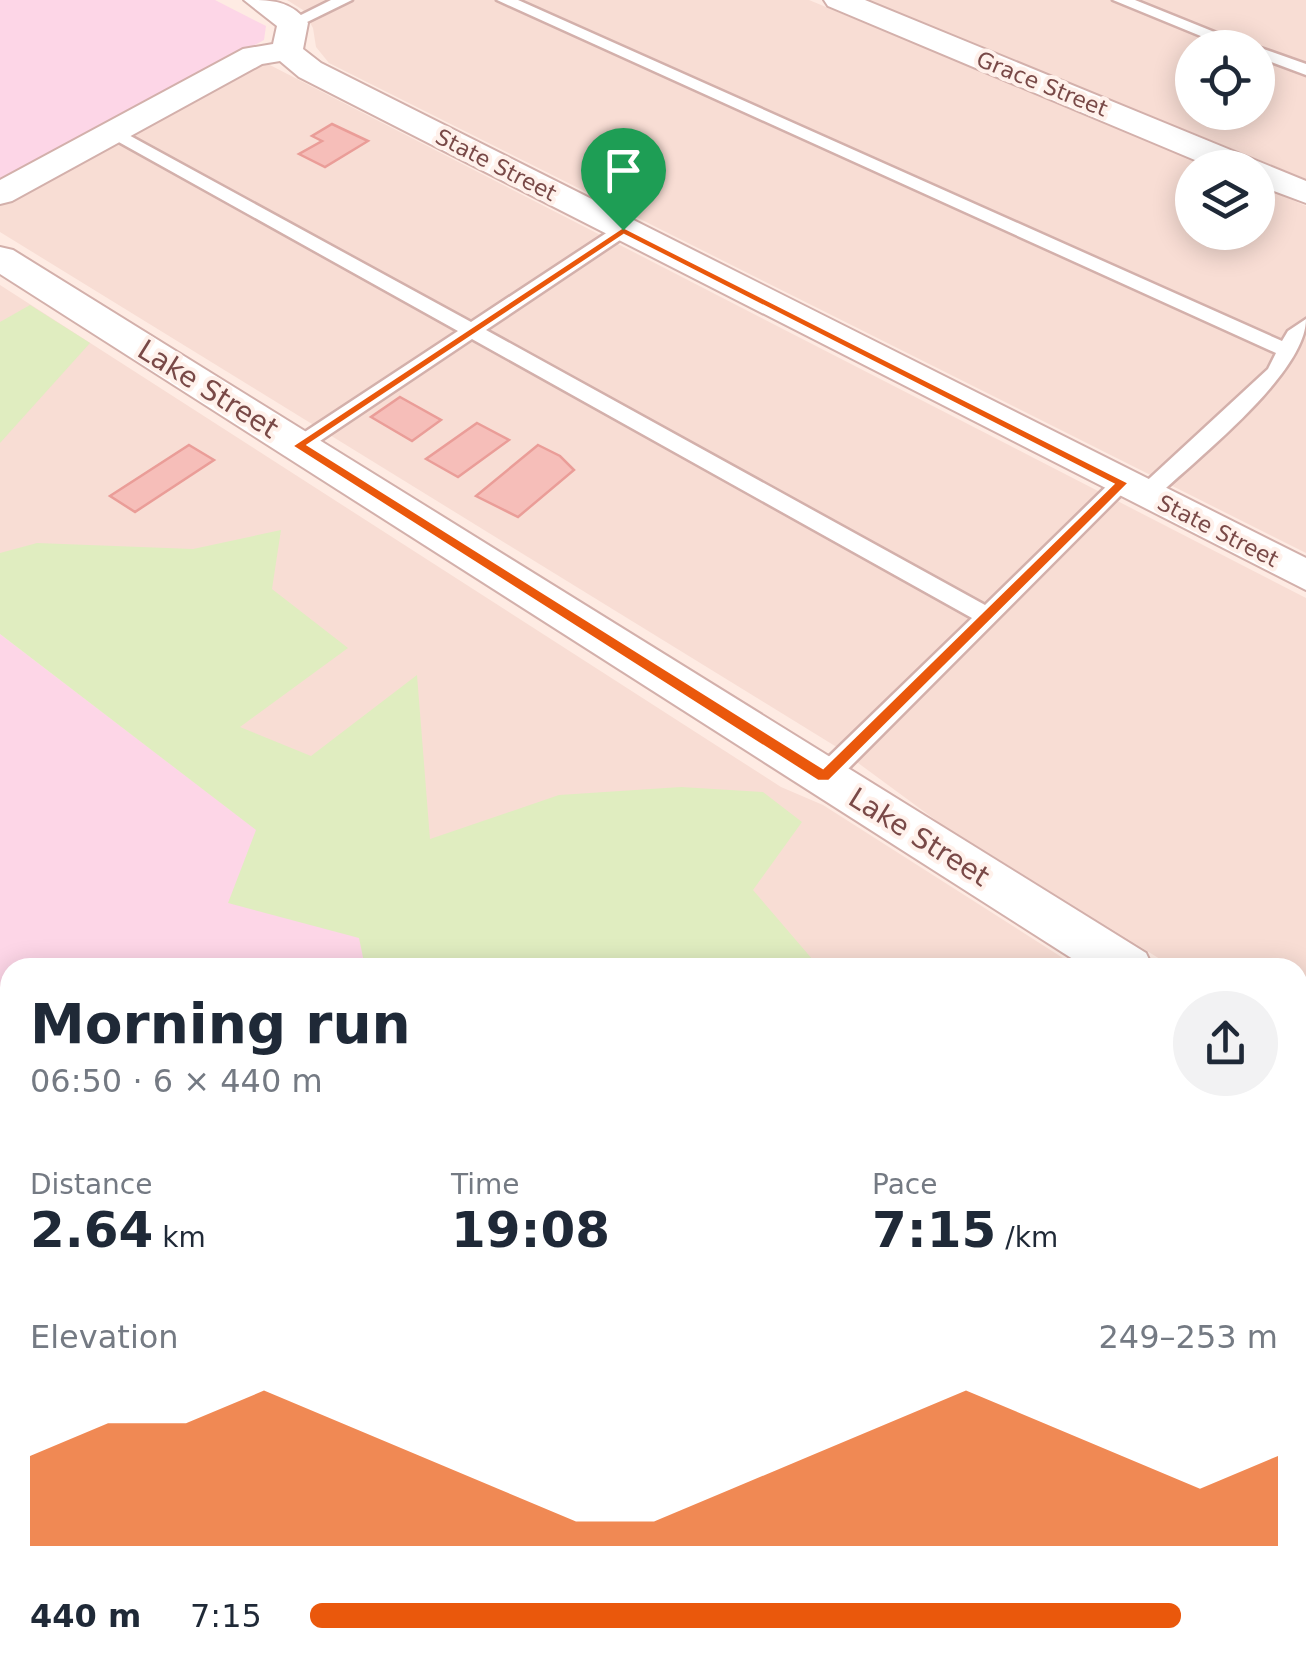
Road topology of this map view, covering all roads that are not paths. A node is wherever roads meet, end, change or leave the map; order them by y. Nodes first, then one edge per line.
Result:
1 (258, 0) edge
2 (344, 0) edge
3 (505, 0) edge
4 (839, 0) edge
5 (1121, 0) edge
6 (1199, 30) edge
7 (290, 37) junction
8 (1275, 58) edge
9 (1306, 70) edge
10 (114, 132) junction
11 (1201, 150) edge
12 (1275, 180) edge
13 (1306, 193) edge
14 (0, 194) edge
15 (623, 230) junction
16 (0, 258) edge
17 (1306, 326) edge
18 (472, 330) junction
19 (1288, 351) junction
20 (298, 446) junction
21 (1134, 488) junction
22 (1306, 576) edge
23 (987, 616) junction
24 (824, 777) junction
25 (1112, 958) edge

1 - 7 street, State Street
2 - 7 lane
3 - 19 lane
4 - 11 street, Grace Street
5 - 6 lane
7 - 10 street
7 - 15 street, State Street
8 - 9 lane
10 - 14 street
10 - 18 lane
12 - 13 street
15 - 18 lane
15 - 21 street, State Street
16 - 20 street, Lake Street
17 - 19 lane
18 - 20 lane
18 - 23 lane
19 - 21 lane
20 - 24 street, Lake Street
21 - 22 street, State Street
21 - 23 lane
23 - 24 lane
24 - 25 street, Lake Street

